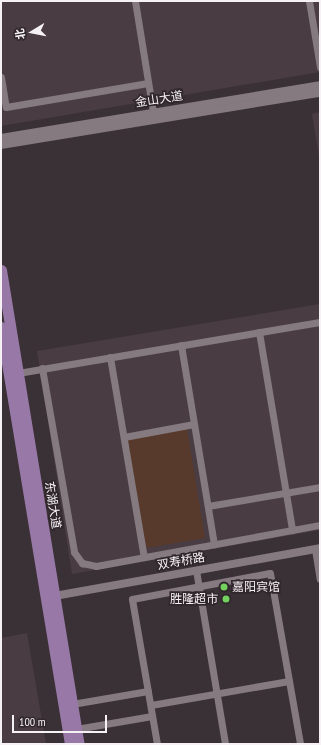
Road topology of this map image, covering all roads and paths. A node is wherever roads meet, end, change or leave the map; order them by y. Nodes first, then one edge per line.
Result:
1 (135, 1) edge
2 (309, 1) edge
3 (320, 67) edge
4 (1, 77) edge
5 (148, 83) junction
6 (320, 85) edge
7 (320, 93) edge
8 (153, 112) junction
9 (1, 138) edge
10 (1, 146) edge
11 (1, 270) edge
12 (320, 322) edge
13 (1, 327) edge
14 (259, 332) junction
15 (181, 345) junction
16 (110, 357) junction
17 (42, 368) junction
18 (18, 373) junction
19 (194, 424) junction
20 (124, 437) junction
21 (320, 487) edge
22 (286, 493) junction
23 (208, 506) junction
24 (320, 525) edge
25 (292, 530) junction
26 (214, 544) junction
27 (317, 548) edge
28 (144, 557) junction
29 (196, 570) junction
30 (320, 579) edge
31 (198, 587) junction
32 (50, 597) junction
33 (289, 681) junction
34 (148, 691) junction
35 (217, 693) junction
36 (72, 704) junction
37 (150, 705) junction
38 (152, 716) junction
39 (76, 729) junction
40 (70, 744) edge
41 (79, 744) edge
42 (157, 744) edge
43 (225, 744) edge
44 (300, 744) edge

1 - 5 street
2 - 3 street
4 - 5 street
5 - 8 street
6 - 8 street, 金山大道
7 - 10 street, 金山大道
8 - 9 street, 金山大道
11 - 18 highway, 东湖大道
12 - 14 street
13 - 32 highway, 东湖大道
14 - 15 street
14 - 22 street
15 - 16 street
15 - 19 street
16 - 17 street
16 - 20 street
17 - 18 street
17 - 28 street
18 - 32 highway, 东湖大道
19 - 20 street
19 - 23 street
20 - 28 street
21 - 22 street
22 - 23 street
22 - 25 street
23 - 26 street
24 - 25 street
25 - 26 street
26 - 28 street
27 - 29 street, 双寿桥路
27 - 30 street
29 - 31 street
29 - 32 street, 双寿桥路
31 - 33 street
31 - 34 street
31 - 35 street
32 - 36 highway, 东湖大道
32 - 40 highway, 东湖大道
33 - 35 street
33 - 44 street
34 - 36 street
34 - 37 street
35 - 37 street
35 - 43 street
36 - 39 highway, 东湖大道
37 - 38 street
38 - 39 street
38 - 42 street
39 - 41 highway, 东湖大道

